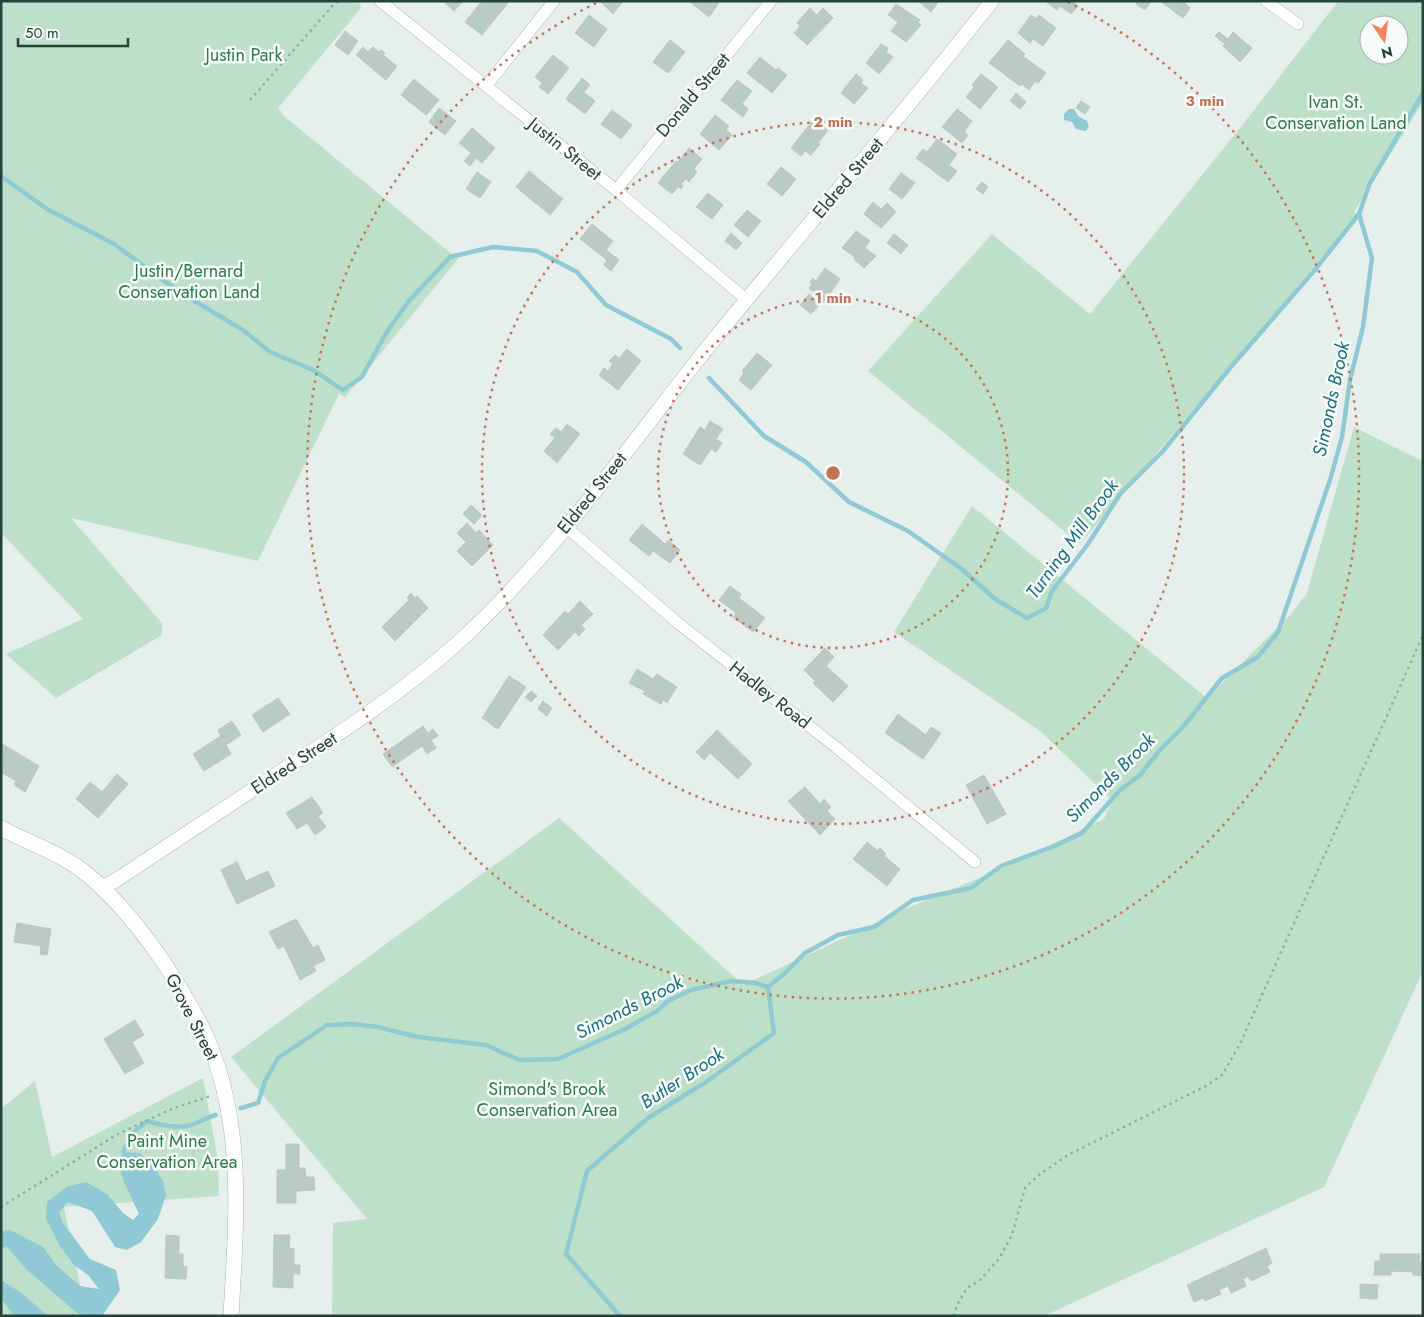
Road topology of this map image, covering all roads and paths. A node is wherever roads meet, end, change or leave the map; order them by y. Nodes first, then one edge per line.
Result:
1 (340, 1) edge
2 (380, 1) edge
3 (554, 1) edge
4 (771, 1) edge
5 (992, 1) edge
6 (1266, 1) edge
7 (1298, 24) dead end
8 (486, 85) junction
9 (250, 100) dead end
10 (616, 190) junction
11 (747, 300) junction
12 (566, 527) junction
13 (1423, 635) edge
14 (1, 828) edge
15 (975, 862) dead end
16 (102, 887) junction
17 (224, 1092) junction
18 (1, 1207) edge
19 (231, 1316) edge
20 (954, 1316) edge

1 - 9 path
2 - 8 street, Justin Street
3 - 8 street
4 - 10 street, Donald Street
5 - 11 street, Eldred Street
6 - 7 street
8 - 10 street, Justin Street
10 - 11 street, Justin Street
11 - 12 street, Eldred Street
12 - 15 street, Hadley Road
12 - 16 street, Eldred Street
13 - 20 path
14 - 16 main road, Grove Street
16 - 17 main road, Grove Street
17 - 18 path
17 - 19 main road, Grove Street

